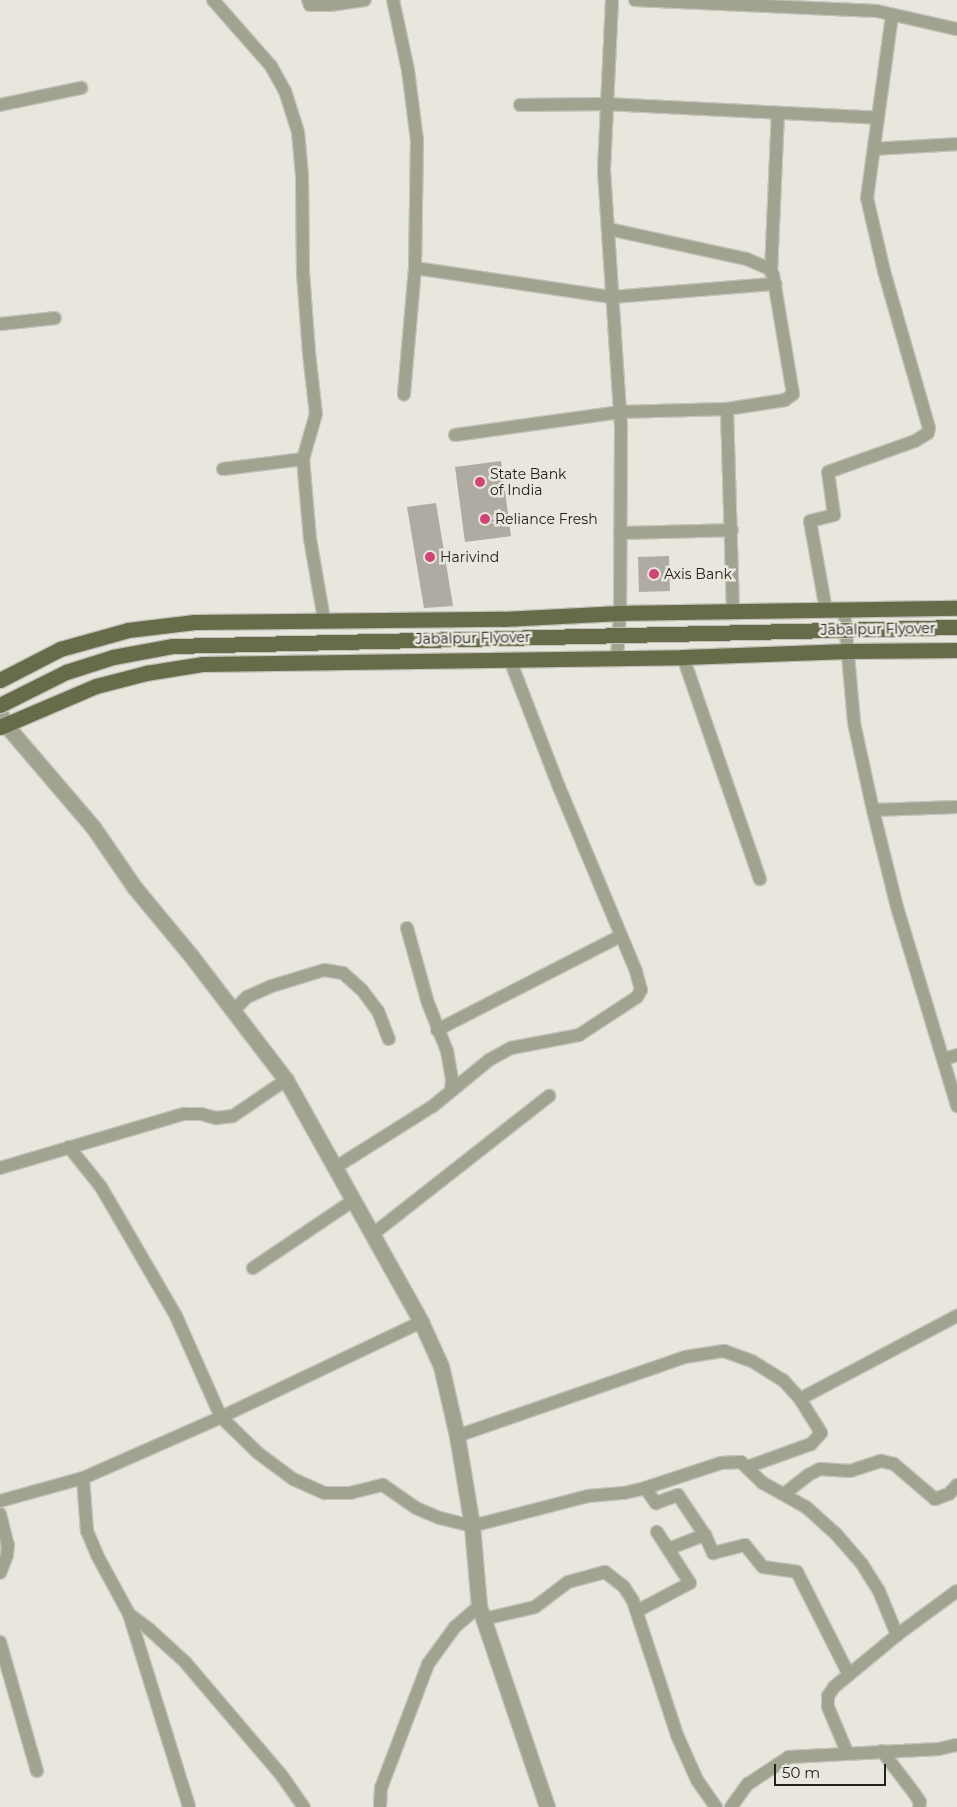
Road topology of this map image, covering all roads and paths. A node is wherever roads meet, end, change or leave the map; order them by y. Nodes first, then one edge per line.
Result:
1 (213, 0) edge
2 (308, 0) edge
3 (365, 0) edge
4 (393, 0) edge
5 (612, 0) edge
6 (634, 0) edge
7 (709, 2) edge
8 (892, 15) junction
9 (957, 29) edge
10 (81, 88) dead end
11 (606, 104) junction
12 (0, 105) edge
13 (520, 105) dead end
14 (778, 113) junction
15 (878, 118) junction
16 (957, 144) edge
17 (874, 149) junction
18 (608, 229) junction
19 (415, 268) junction
20 (771, 272) junction
21 (775, 284) junction
22 (612, 296) junction
23 (55, 318) dead end
24 (0, 324) edge
25 (404, 395) dead end
26 (727, 410) junction
27 (620, 412) junction
28 (455, 435) dead end
29 (303, 459) junction
30 (223, 469) dead end
31 (732, 530) junction
32 (620, 533) junction
33 (957, 608) edge
34 (826, 610) junction
35 (844, 610) junction
36 (733, 611) junction
37 (620, 613) junction
38 (324, 619) junction
39 (957, 627) edge
40 (957, 650) edge
41 (848, 651) junction
42 (683, 657) junction
43 (617, 658) junction
44 (510, 660) junction
45 (0, 680) edge
46 (0, 705) edge
47 (2, 721) edge
48 (957, 807) edge
49 (873, 810) junction
50 (760, 879) dead end
51 (407, 928) dead end
52 (621, 936) junction
53 (233, 1011) junction
54 (437, 1030) junction
55 (389, 1039) dead end
56 (957, 1055) edge
57 (944, 1059) junction
58 (286, 1080) junction
59 (451, 1091) junction
60 (549, 1096) dead end
61 (957, 1106) edge
62 (69, 1147) junction
63 (0, 1168) edge
64 (336, 1168) junction
65 (354, 1200) junction
66 (373, 1234) junction
67 (253, 1268) dead end
68 (957, 1316) edge
69 (420, 1322) junction
70 (800, 1399) junction
71 (221, 1417) junction
72 (457, 1436) junction
73 (747, 1467) junction
74 (83, 1478) junction
75 (957, 1485) edge
76 (644, 1488) junction
77 (784, 1494) junction
78 (0, 1502) edge
79 (0, 1514) edge
80 (472, 1526) junction
81 (657, 1532) dead end
82 (705, 1535) junction
83 (668, 1549) junction
84 (0, 1573) edge
85 (957, 1591) edge
86 (637, 1611) junction
87 (482, 1612) junction
88 (128, 1614) junction
89 (897, 1635) junction
90 (0, 1642) edge
91 (849, 1675) junction
92 (957, 1746) edge
93 (882, 1751) junction
94 (847, 1752) junction
95 (37, 1771) dead end
96 (189, 1807) edge
97 (304, 1807) edge
98 (380, 1807) edge
99 (548, 1807) edge
100 (716, 1807) edge
101 (731, 1807) edge
102 (919, 1807) edge

1 - 29 street
2 - 3 street
4 - 19 street
5 - 11 street
6 - 7 street
7 - 8 street
8 - 9 street
8 - 15 street
10 - 12 street
11 - 13 street
11 - 14 street
11 - 18 street
14 - 15 street
14 - 20 street
15 - 17 street
16 - 17 street
17 - 34 street
18 - 20 street
18 - 22 street
19 - 22 street
19 - 25 street
20 - 21 street
21 - 22 street
21 - 26 street
22 - 27 street
23 - 24 street
26 - 27 street
26 - 31 street
27 - 28 street
27 - 32 street
29 - 30 street
29 - 38 street
31 - 32 street
31 - 36 street
32 - 37 street
33 - 35 main road
34 - 35 main road
34 - 36 main road
35 - 41 street
36 - 37 main road
37 - 38 main road
37 - 43 street
38 - 45 main road
39 - 46 main road, Jabalpur Flyover, bridge
40 - 41 main road
41 - 42 main road
41 - 49 street
42 - 43 main road
42 - 50 street
43 - 44 main road
44 - 47 main road
44 - 52 street
47 - 53 street
48 - 49 street
49 - 57 street
51 - 54 street
52 - 54 street
52 - 59 street
53 - 55 street
53 - 58 street
54 - 59 street
56 - 57 street
57 - 61 street
58 - 62 street
58 - 64 street
59 - 64 street
60 - 66 street
62 - 63 street
62 - 71 street
64 - 65 street
65 - 66 street
65 - 67 street
66 - 69 street
68 - 70 street
69 - 71 street
69 - 72 street
70 - 72 street
70 - 73 street
71 - 74 street
71 - 80 street
72 - 80 street
73 - 76 street
73 - 77 street
74 - 78 street
74 - 88 street
75 - 77 street
76 - 80 street
76 - 82 street
77 - 89 street
79 - 84 street
80 - 87 street
81 - 83 street
82 - 83 street
82 - 91 street
83 - 86 street
85 - 89 street
86 - 87 street
86 - 100 street
87 - 98 street
87 - 99 street
88 - 96 street
88 - 97 street
89 - 91 street
90 - 95 street
91 - 94 street
92 - 93 street
93 - 94 street
93 - 102 street
94 - 101 street

